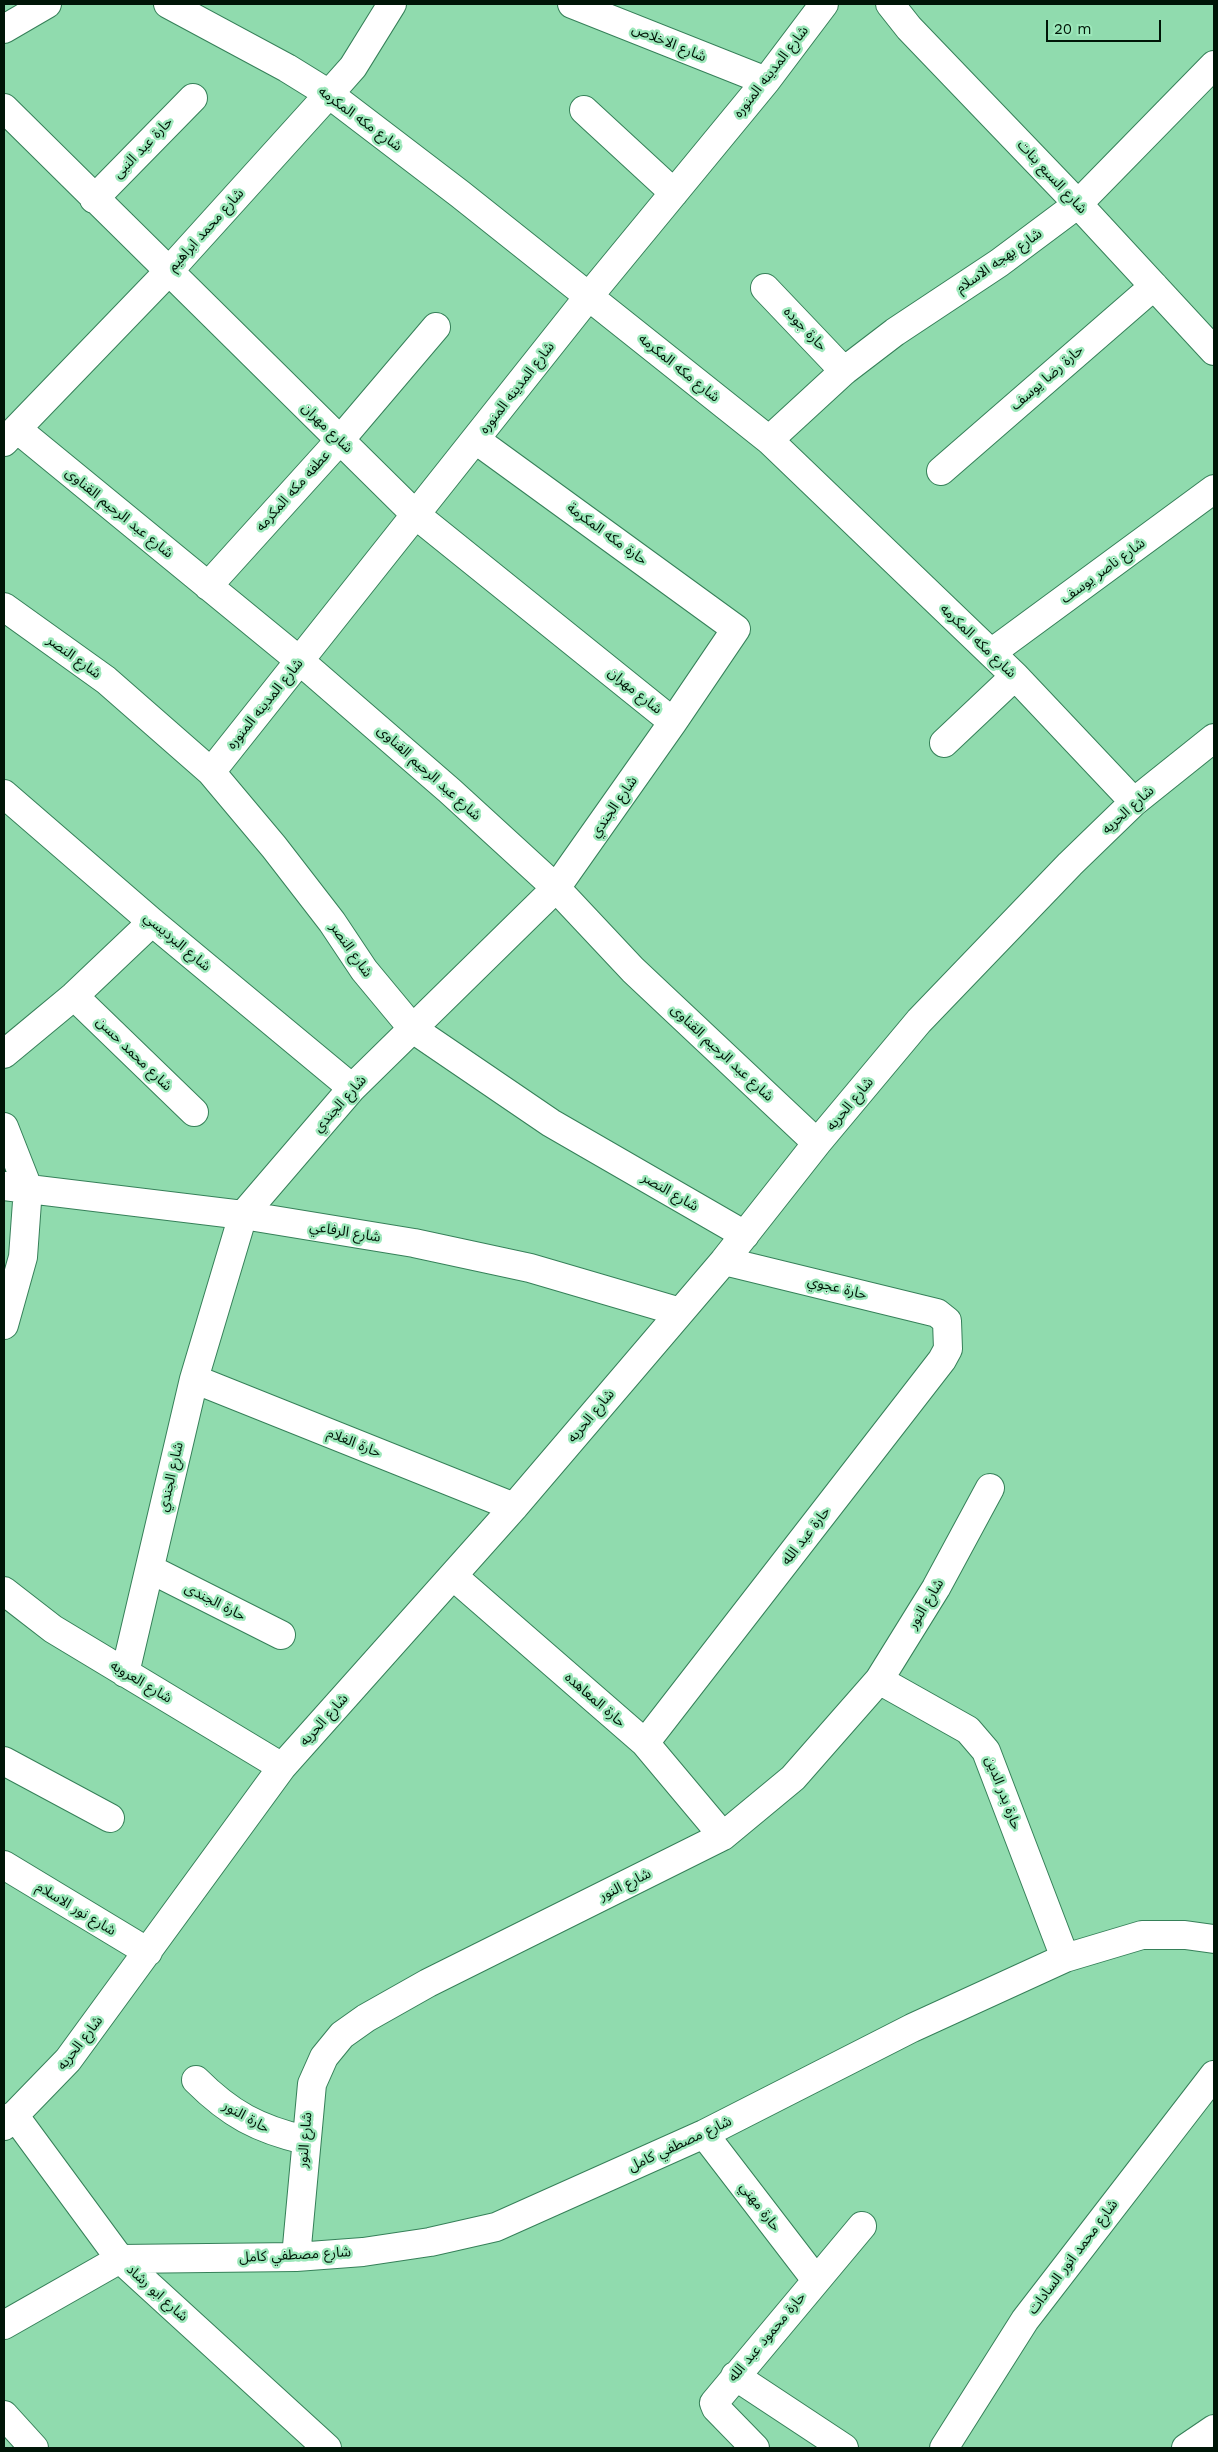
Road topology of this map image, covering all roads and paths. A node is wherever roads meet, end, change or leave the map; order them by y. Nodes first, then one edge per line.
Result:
1 (47, 4) edge
2 (168, 4) edge
3 (392, 4) edge
4 (572, 4) edge
5 (824, 4) edge
6 (890, 4) edge
7 (4, 29) edge
8 (1210, 79) edge
9 (766, 81) junction
10 (329, 94) junction
11 (192, 98) dead end
12 (4, 108) edge
13 (584, 110) dead end
14 (674, 193) junction
15 (94, 198) junction
16 (1078, 204) junction
17 (168, 272) junction
18 (1154, 286) junction
19 (765, 288) dead end
20 (590, 296) junction
21 (436, 327) dead end
22 (1214, 351) edge
23 (844, 371) junction
24 (10, 436) edge
25 (340, 440) junction
26 (476, 440) junction
27 (769, 440) junction
28 (941, 470) dead end
29 (1214, 489) edge
30 (416, 515) junction
31 (208, 586) junction
32 (4, 607) edge
33 (736, 629) joint
34 (991, 653) junction
35 (300, 661) junction
36 (1015, 676) junction
37 (673, 722) junction
38 (1214, 738) edge
39 (944, 743) dead end
40 (211, 772) junction
41 (4, 794) edge
42 (1134, 802) junction
43 (556, 888) junction
44 (152, 922) junction
45 (74, 996) junction
46 (414, 1029) junction
47 (4, 1054) edge
48 (352, 1088) junction
49 (194, 1112) dead end
50 (4, 1127) edge
51 (818, 1143) junction
52 (16, 1187) edge
53 (243, 1215) junction
54 (745, 1235) junction
55 (724, 1261) junction
56 (680, 1312) junction
57 (947, 1321) joint
58 (4, 1325) edge
59 (194, 1379) junction
60 (990, 1488) dead end
61 (514, 1507) junction
62 (150, 1569) junction
63 (453, 1576) junction
64 (4, 1591) edge
65 (281, 1635) dead end
66 (125, 1673) junction
67 (879, 1680) junction
68 (645, 1743) junction
69 (4, 1761) edge
70 (282, 1768) junction
71 (110, 1818) dead end
72 (723, 1836) junction
73 (4, 1865) edge
74 (1214, 1939) edge
75 (148, 1952) junction
76 (1065, 1958) junction
77 (1214, 2075) edge
78 (196, 2080) dead end
79 (9, 2120) edge
80 (704, 2134) junction
81 (305, 2140) junction
82 (862, 2226) dead end
83 (296, 2257) junction
84 (120, 2260) junction
85 (816, 2280) junction
86 (4, 2325) edge
87 (735, 2376) junction
88 (4, 2415) edge
89 (1214, 2429) edge
90 (34, 2448) edge
91 (327, 2448) edge
92 (755, 2448) edge
93 (844, 2448) edge
94 (944, 2448) edge
95 (1186, 2448) edge

1 - 7 street
2 - 10 street, شارع مكه المكرمه
3 - 10 street, شارع محمد ابراهيم
4 - 9 street, شارع الاخلاص
5 - 9 street, شارع المدينه المنوره
6 - 16 street, شارع السبع بنات
8 - 16 street, شارع بهجه الاسلام
9 - 14 street, شارع المدينه المنوره
10 - 17 street, شارع محمد ابراهيم
10 - 20 street, شارع مكه المكرمه
11 - 15 street, حارة عبد النبى
12 - 15 street, شارع مهران
13 - 14 street
14 - 20 street, شارع المدينه المنوره
15 - 17 street, شارع مهران
16 - 18 street, شارع السبع بنات
16 - 23 street, شارع بهجه الاسلام
17 - 24 street, شارع محمد ابراهيم
17 - 25 street, شارع مهران
18 - 22 street, شارع السبع بنات
18 - 28 street, حارة رضا يوسف
19 - 23 street, حارة جوده
20 - 26 street, شارع المدينه المنوره
20 - 27 street, شارع مكه المكرمه
21 - 25 street, عطفه مكه المكرمه
23 - 27 street, شارع بهجه الاسلام
24 - 31 street, شارع عبد الرحيم القناوى
25 - 30 street, شارع مهران
25 - 31 street, عطفه مكه المكرمه
26 - 30 street, شارع المدينه المنوره
26 - 33 street, حارة مكه المكرمة
27 - 34 street, شارع مكه المكرمه
29 - 34 street, شارع ناصر يوسف
30 - 35 street, شارع المدينه المنوره
30 - 37 street, شارع مهران
31 - 35 street, شارع عبد الرحيم القناوى
32 - 40 street, شارع النصر
33 - 37 street, شارع الجندي
34 - 36 street, شارع مكه المكرمه
35 - 40 street, شارع المدينه المنوره
35 - 43 street, شارع عبد الرحيم القناوى
36 - 39 street
36 - 42 street, شارع مكه المكرمه
37 - 43 street, شارع الجندي
38 - 42 street, شارع الحريه
40 - 46 street, شارع النصر
41 - 44 street, شارع البرديسي
42 - 51 street, شارع الحريه
43 - 46 street, شارع الجندي
43 - 51 street, شارع عبد الرحيم القناوى
44 - 45 street
44 - 48 street, شارع البرديسي
45 - 47 street
45 - 49 street, شارع محمد حسن
46 - 48 street, شارع الجندي
46 - 54 street, شارع النصر
48 - 53 street, شارع الجندي
50 - 52 street
51 - 54 street, شارع الحريه
52 - 53 street, شارع الرفاعي
52 - 58 street
53 - 56 street, شارع الرفاعي
53 - 59 street, شارع الجندي
54 - 55 street, شارع الحريه
55 - 56 street, شارع الحريه
55 - 57 street, حارة عجوي
56 - 61 street, شارع الحريه
57 - 68 street, حارة عبد الله
59 - 61 street, حارة الغلام
59 - 62 street, شارع الجندي
60 - 67 street, شارع النور
61 - 63 street, شارع الحريه
62 - 65 street, حارة الجندى
62 - 66 street, شارع الجندي
63 - 68 street, حارة المعاهده
63 - 70 street, شارع الحريه
64 - 66 street, شارع العروبه
66 - 70 street, شارع العروبه
67 - 72 street, شارع النور
67 - 76 street, حارة بدر الدين
68 - 72 street, حارة المعاهده
69 - 71 street
70 - 75 street, شارع الحريه
72 - 81 street, شارع النور
73 - 75 street, شارع نور الاسلام
74 - 76 street, شارع مصطفي كامل
75 - 79 street, شارع الحريه
76 - 80 street, شارع مصطفي كامل
77 - 94 street, شارع محمد انور السادات
78 - 81 street, حارة النور
79 - 84 street, شارع ابو رشاد
80 - 83 street, شارع مصطفي كامل
80 - 85 street, حارة مهني
81 - 83 street, شارع النور
82 - 85 street, حارة محمود عبد الله
83 - 84 street, شارع مصطفي كامل
84 - 86 street
84 - 91 street, شارع ابو رشاد
85 - 87 street, حارة محمود عبد الله
87 - 92 street, حارة محمود عبد الله
87 - 93 street
88 - 90 street
89 - 95 street

